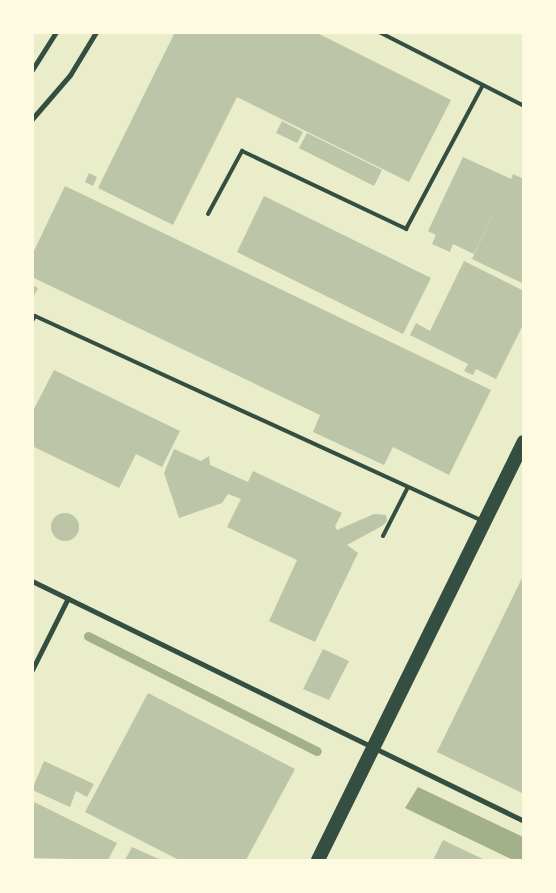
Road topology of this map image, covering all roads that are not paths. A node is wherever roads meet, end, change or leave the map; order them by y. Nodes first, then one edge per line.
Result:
1 (56, 32) edge
2 (96, 32) edge
3 (379, 32) edge
4 (32, 70) edge
5 (483, 85) junction
6 (524, 106) edge
7 (32, 119) edge
8 (208, 214) dead end
9 (32, 321) edge
10 (524, 442) edge
11 (408, 487) junction
12 (484, 522) junction
13 (383, 536) dead end
14 (32, 581) edge
15 (68, 598) junction
16 (32, 670) edge
17 (373, 748) junction
18 (524, 821) edge
19 (318, 860) edge

1 - 4 street
2 - 7 street
3 - 5 lane
5 - 6 lane
5 - 8 lane
9 - 11 lane
10 - 12 highway
11 - 12 lane
11 - 13 lane
12 - 17 highway
14 - 15 street
15 - 16 street
15 - 17 street
17 - 18 street
17 - 19 highway

